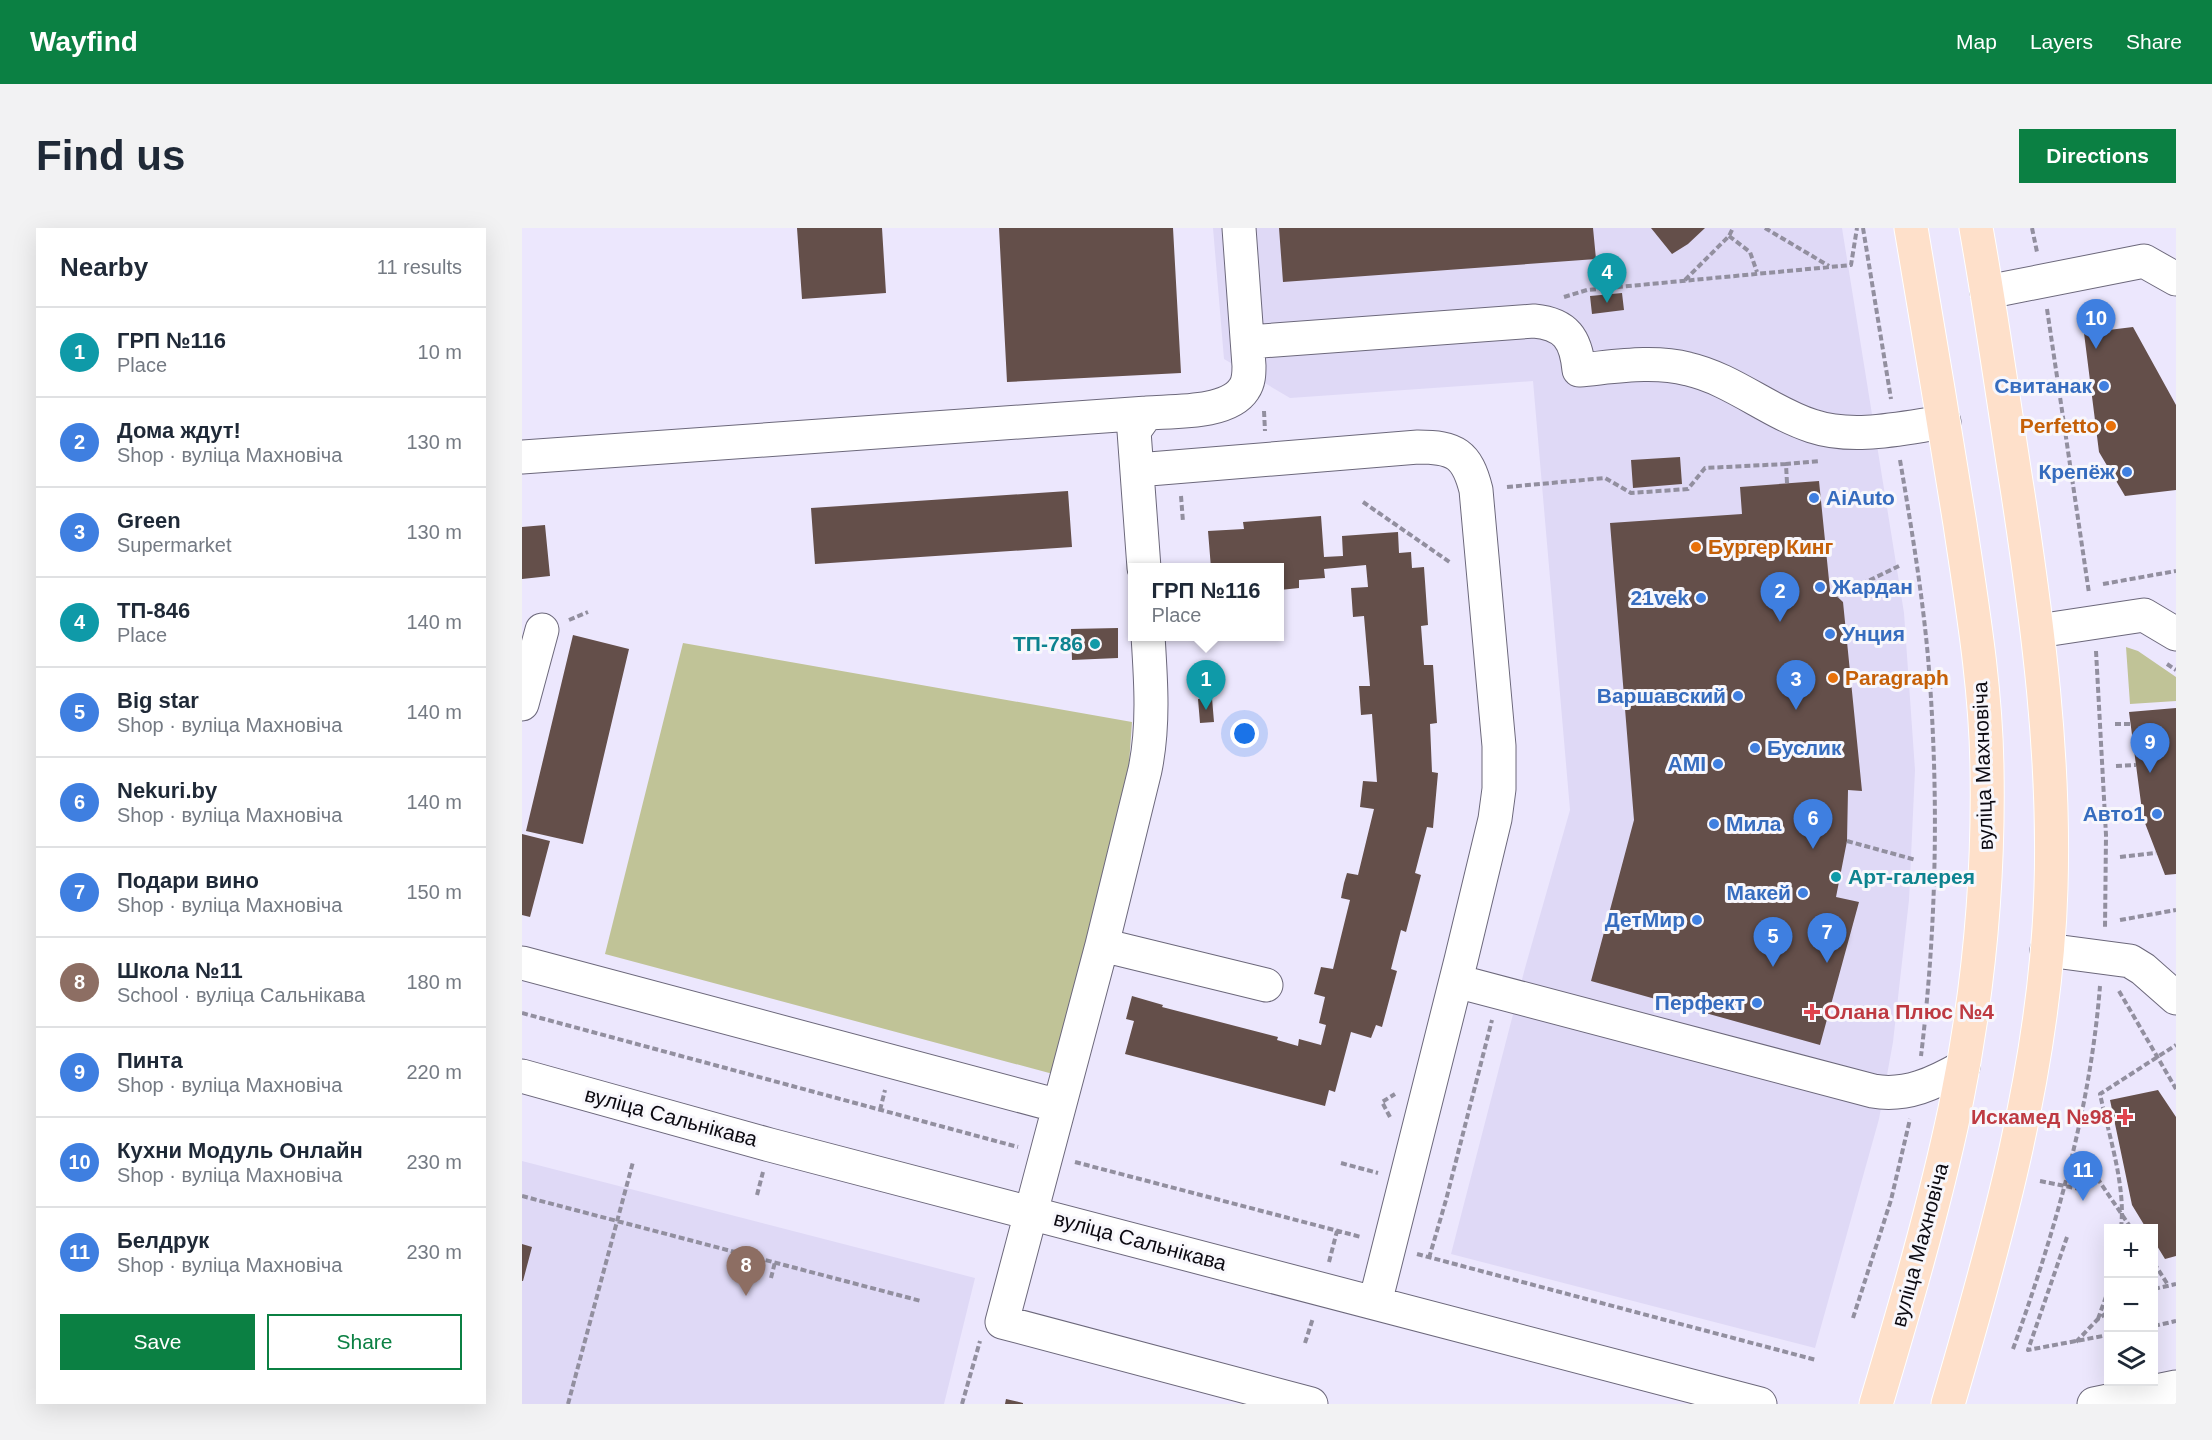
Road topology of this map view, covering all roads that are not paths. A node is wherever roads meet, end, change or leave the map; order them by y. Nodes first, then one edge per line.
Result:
1 (1239, 228) edge
2 (1911, 228) edge
3 (1976, 228) edge
4 (2176, 279) edge
5 (1987, 292) junction
6 (1248, 342) junction
7 (1147, 413) junction
8 (1944, 422) junction
9 (522, 457) edge
10 (1137, 470) junction
11 (1144, 563) edge
12 (2176, 610) edge
13 (2144, 615) junction
14 (542, 630) dead end
15 (2038, 631) junction
16 (2176, 634) edge
17 (1148, 641) edge
18 (522, 704) edge
19 (1102, 945) junction
20 (2047, 950) junction
21 (522, 963) edge
22 (1456, 981) junction
23 (1266, 985) dead end
24 (2176, 998) edge
25 (1963, 1067) junction
26 (522, 1076) edge
27 (1059, 1106) junction
28 (1032, 1213) junction
29 (1375, 1303) junction
30 (2176, 1387) edge
31 (1311, 1404) edge
32 (1760, 1404) edge
33 (1876, 1404) edge
34 (1948, 1404) edge
35 (2094, 1404) edge

1 - 6 street
2 - 8 main road, вуліца Махновіча
3 - 5 main road
4 - 5 street
5 - 15 main road
6 - 7 street
6 - 8 street
7 - 9 street
7 - 10 street
8 - 25 main road, вуліца Махновіча
10 - 11 street
10 - 22 street
12 - 13 street
13 - 15 street
13 - 16 street
14 - 18 street
15 - 20 main road
17 - 19 street
19 - 23 street
19 - 27 street
20 - 24 street
20 - 34 main road
21 - 27 street
22 - 25 street
22 - 29 street
25 - 33 main road, вуліца Махновіча
26 - 28 street, вуліца Сальнікава
27 - 28 street
28 - 29 street, вуліца Сальнікава
28 - 31 street
29 - 32 street, вуліца Сальнікава
30 - 35 street

